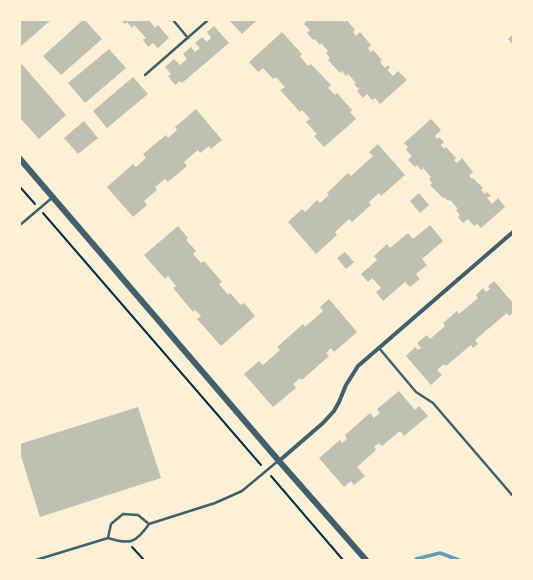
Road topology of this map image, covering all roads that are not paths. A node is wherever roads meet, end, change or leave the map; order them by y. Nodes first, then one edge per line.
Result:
1 (173, 20) edge
2 (208, 20) edge
3 (188, 38) junction
4 (145, 75) dead end
5 (20, 159) edge
6 (53, 197) junction
7 (20, 225) edge
8 (513, 232) edge
9 (379, 348) junction
10 (279, 461) junction
11 (512, 495) dead end
12 (149, 524) junction
13 (108, 538) junction
14 (36, 560) edge
15 (366, 560) edge

1 - 3 lane
2 - 3 lane
3 - 4 lane
5 - 6 street
6 - 7 lane
6 - 10 street
8 - 9 street
9 - 10 street
9 - 11 lane
10 - 12 lane
10 - 15 street
12 - 13 lane
12 - 13 lane
13 - 14 lane

